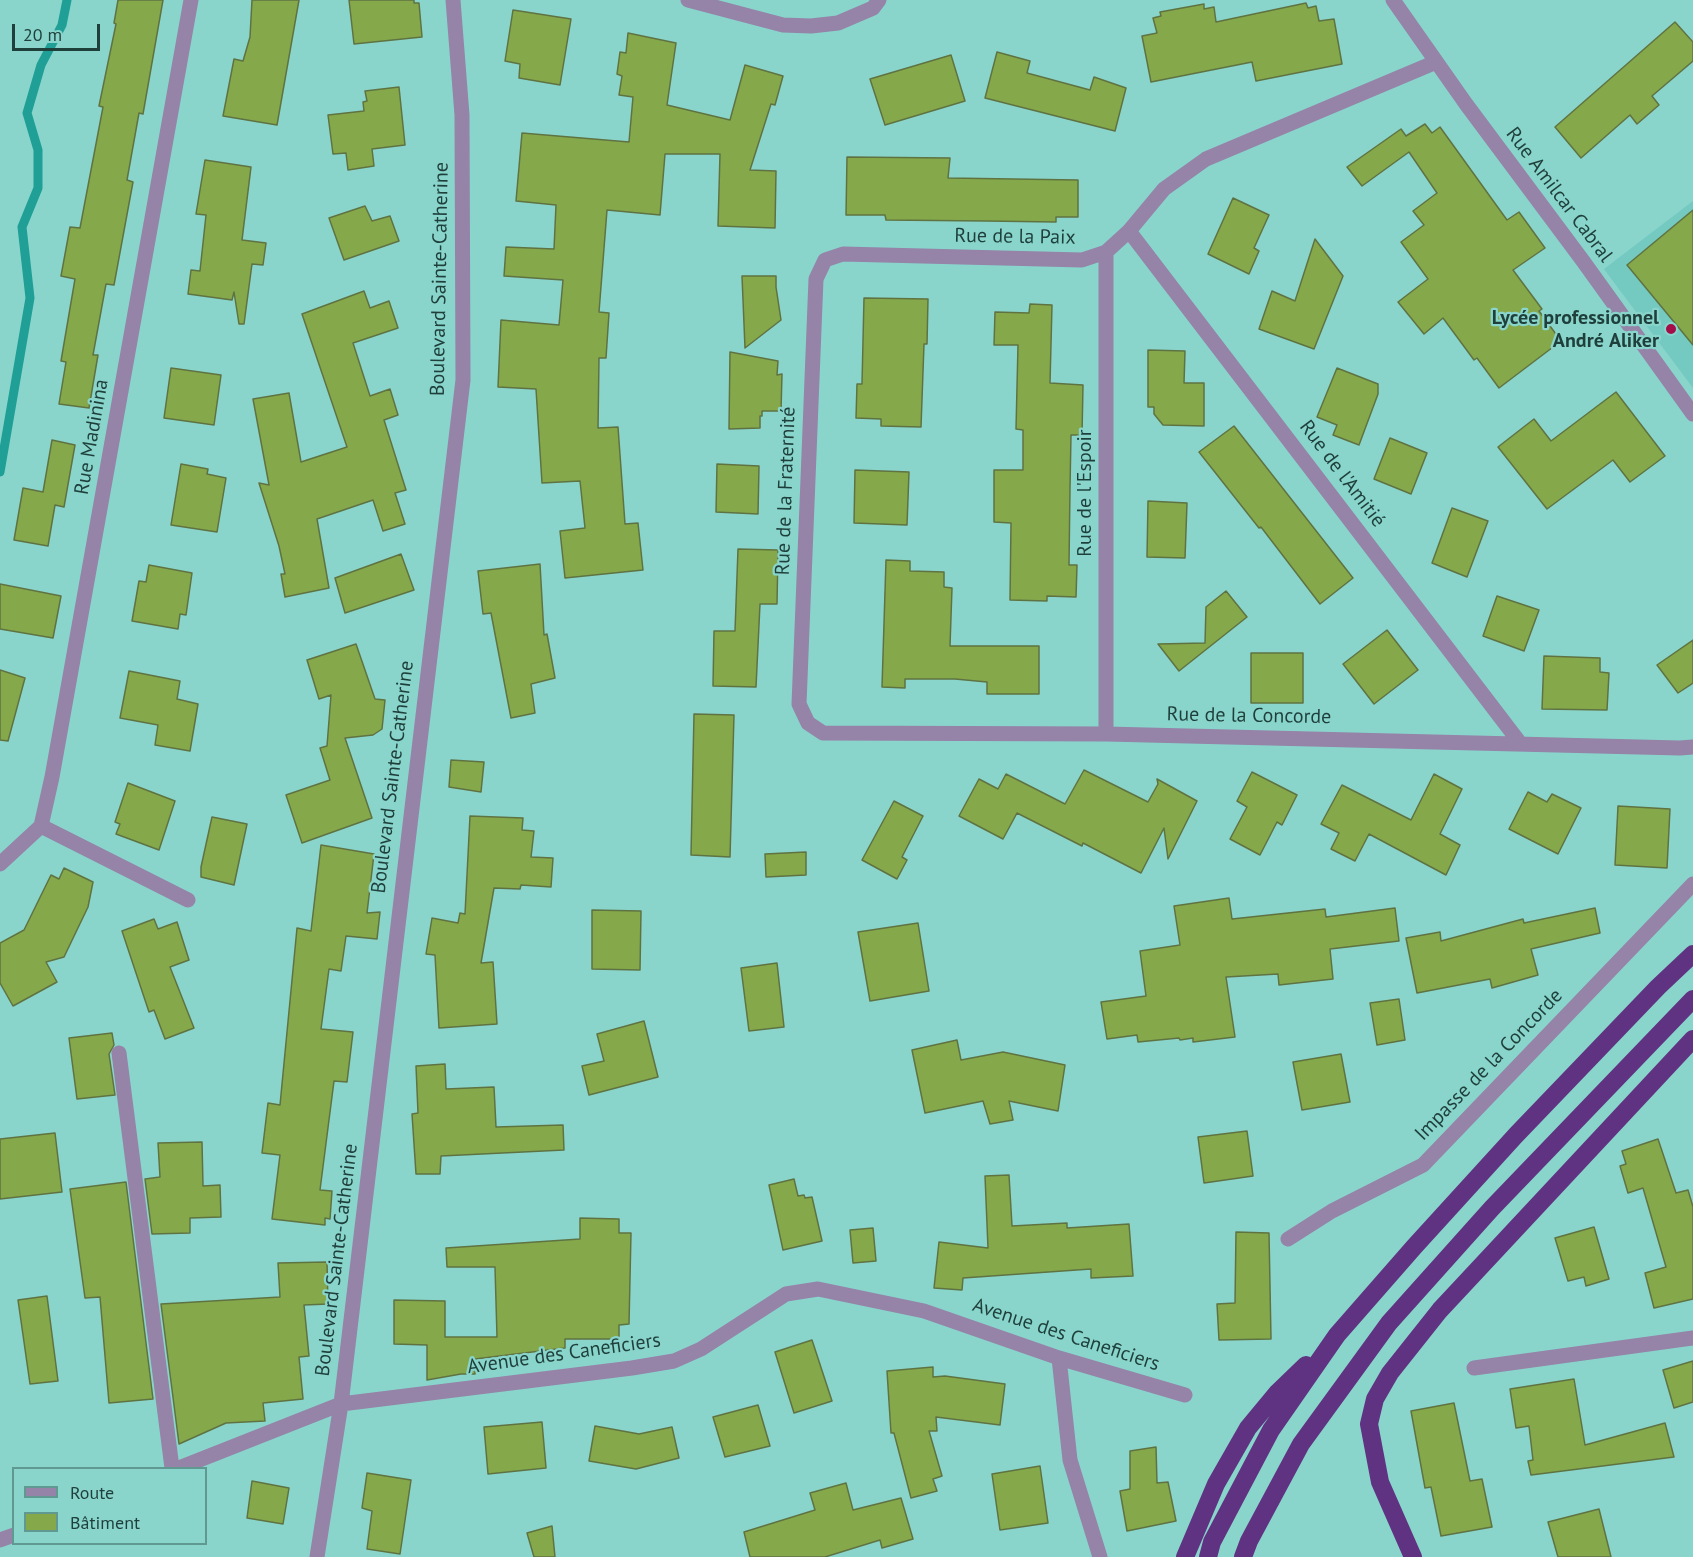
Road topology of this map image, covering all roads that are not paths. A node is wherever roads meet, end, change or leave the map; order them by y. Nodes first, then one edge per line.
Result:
1 (191, 0) edge
2 (453, 0) edge
3 (688, 0) edge
4 (879, 0) edge
5 (1393, 0) edge
6 (1436, 62) junction
7 (1129, 231) junction
8 (1106, 252) junction
9 (825, 260) joint
10 (1693, 414) edge
11 (808, 723) joint
12 (1106, 734) junction
13 (1520, 743) junction
14 (1693, 747) edge
15 (41, 826) junction
16 (0, 864) edge
17 (1693, 884) edge
18 (188, 900) dead end
19 (1693, 954) edge
20 (1693, 999) edge
21 (1693, 1039) edge
22 (119, 1053) dead end
23 (1288, 1239) dead end
24 (1337, 1335) junction
25 (1693, 1338) edge
26 (1059, 1358) junction
27 (1474, 1368) dead end
28 (1185, 1395) dead end
29 (341, 1404) junction
30 (172, 1467) edge
31 (182, 1467) edge
32 (317, 1557) edge
33 (1100, 1557) edge
34 (1185, 1557) edge
35 (1208, 1557) edge
36 (1243, 1557) edge
37 (1413, 1557) edge

1 - 15 street, Rue Madinina
2 - 29 street, Boulevard Sainte-Catherine
3 - 4 street
5 - 6 street, Rue Amilcar Cabral
6 - 7 street, Rue de la Paix
6 - 10 street, Rue Amilcar Cabral
7 - 8 street, Rue de la Paix
7 - 13 street, Rue de l'Amitié
8 - 9 street, Rue de la Paix
8 - 12 street, Rue de l'Espoir
9 - 11 street, Rue de la Fraternité
11 - 12 street, Rue de la Concorde
12 - 13 street, Rue de la Concorde
13 - 14 street, Rue de la Concorde
15 - 16 street
15 - 18 street
17 - 23 street, Impasse de la Concorde
19 - 24 highway
20 - 36 highway
21 - 37 highway
22 - 30 street
24 - 34 highway
24 - 35 highway
25 - 27 street
26 - 28 street, Avenue des Caneficiers
26 - 29 street, Avenue des Caneficiers
26 - 33 street
29 - 31 street, Avenue des Caneficiers
29 - 32 street, Boulevard Sainte-Catherine

